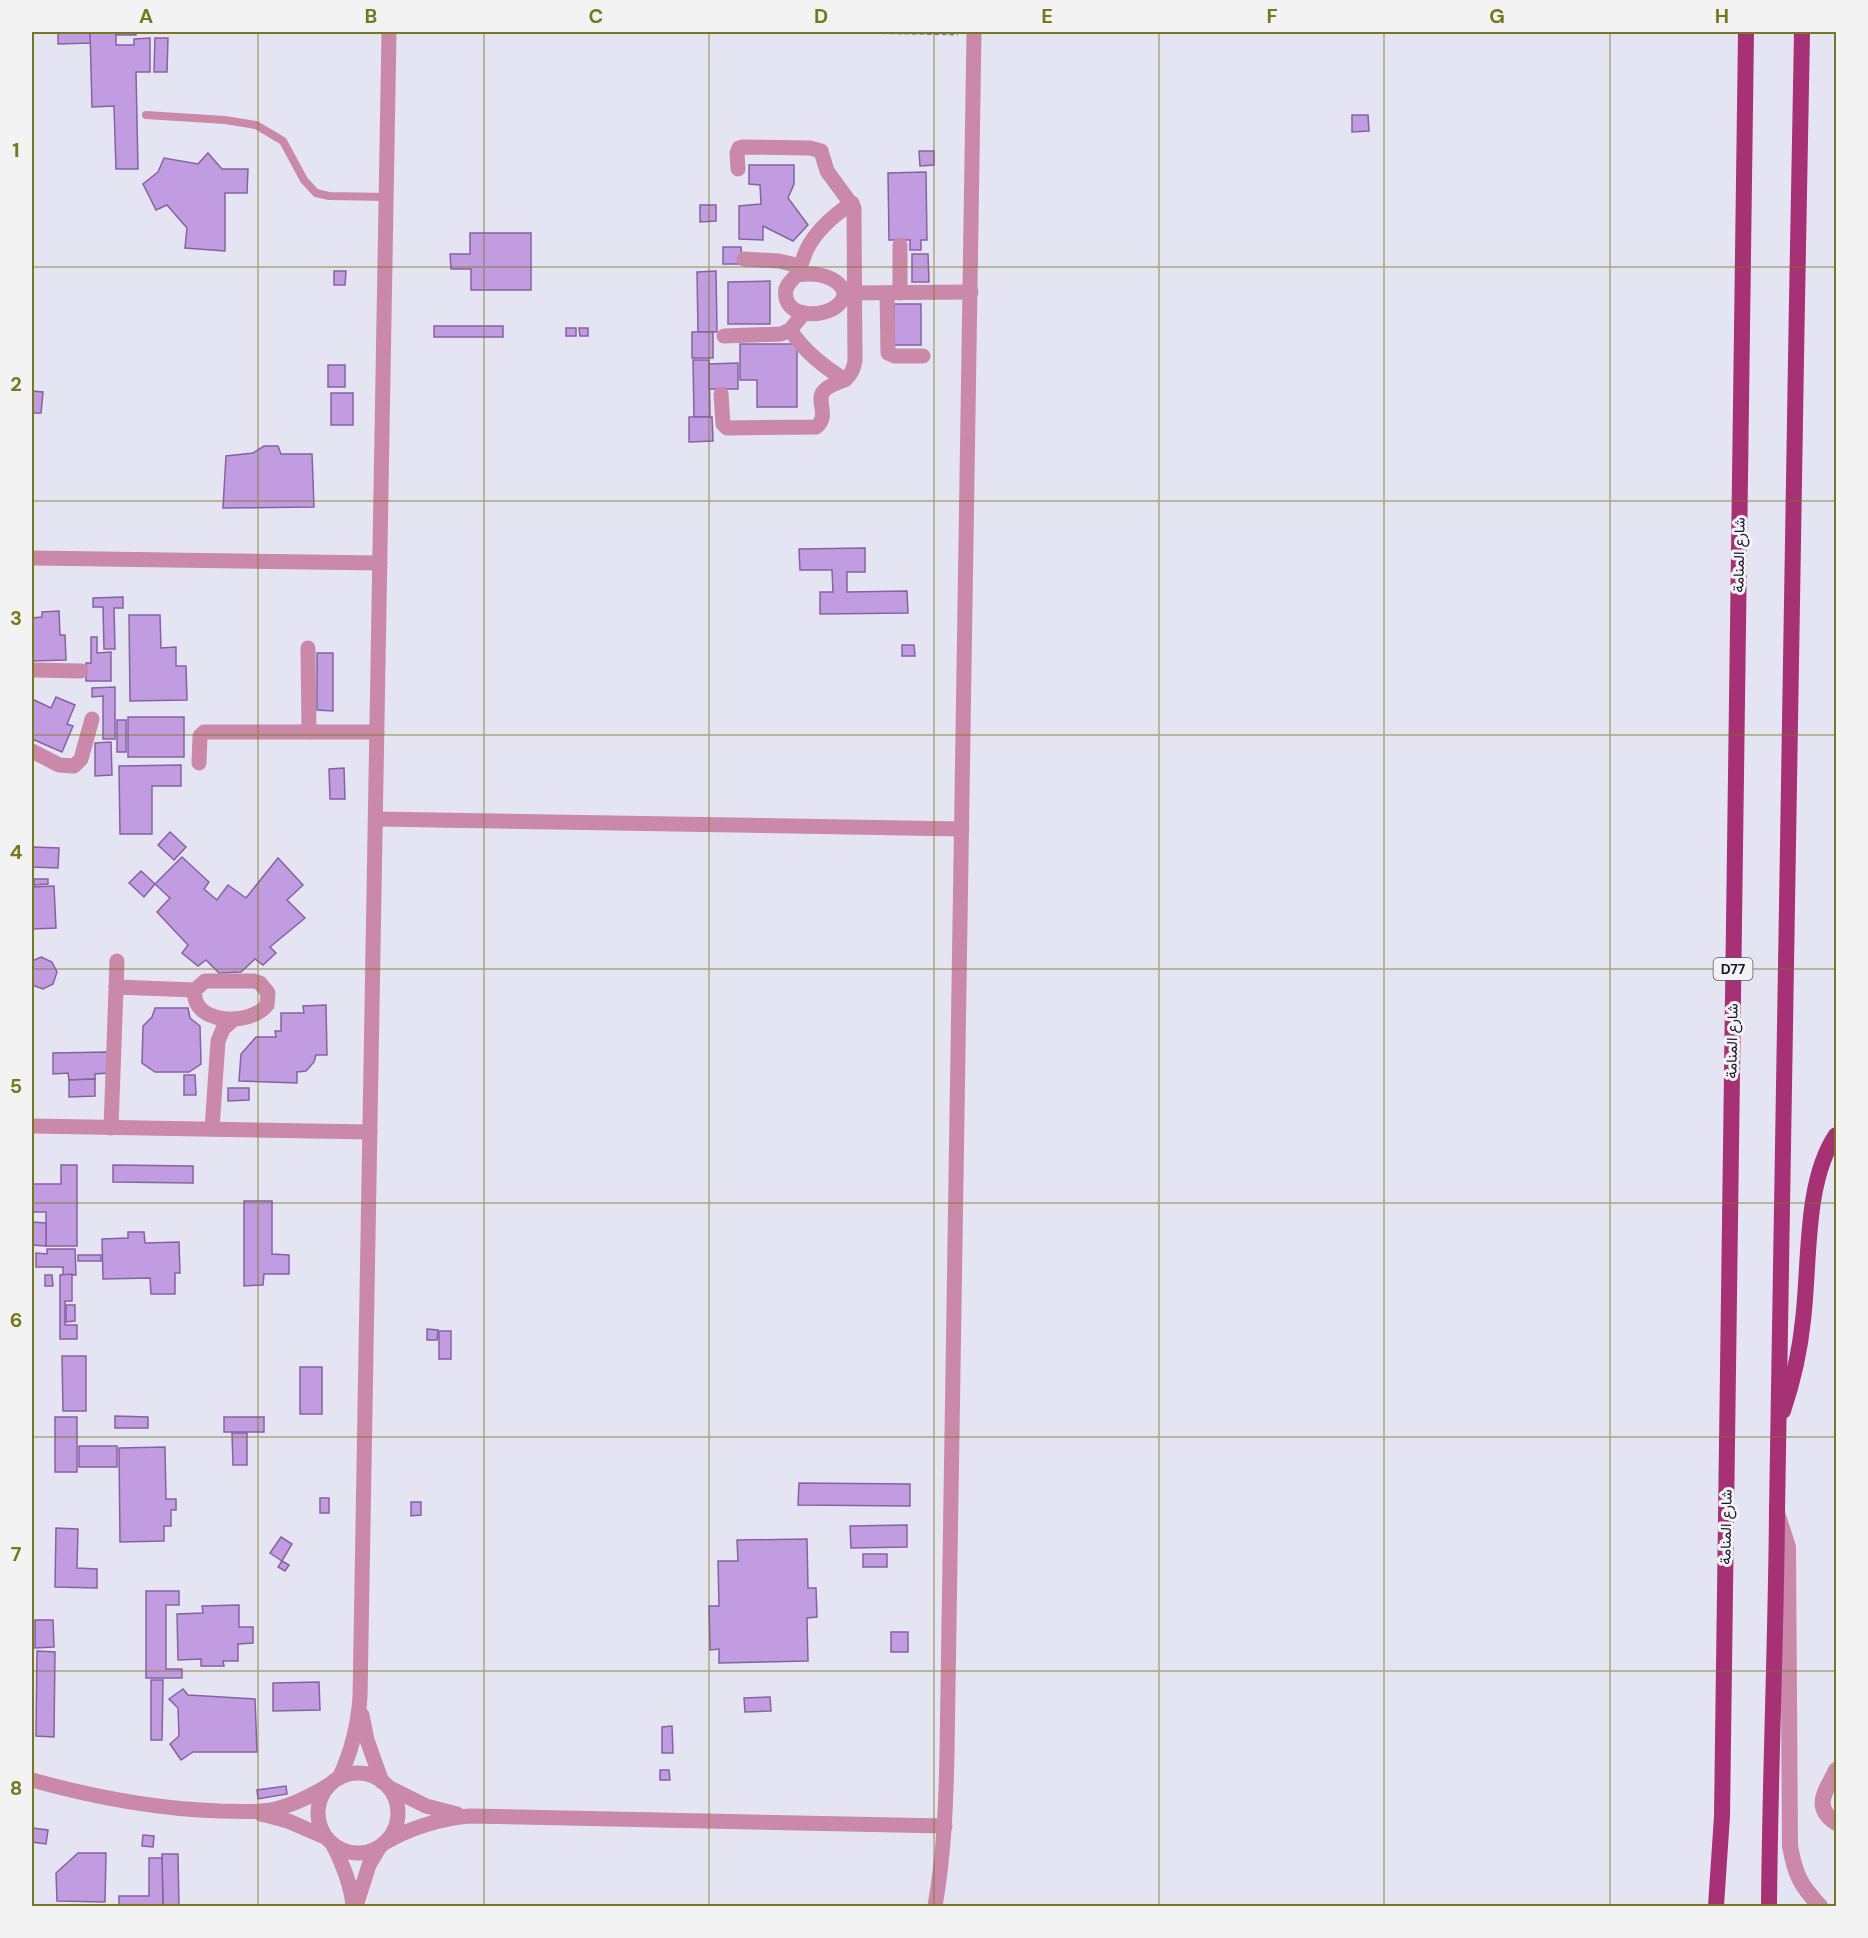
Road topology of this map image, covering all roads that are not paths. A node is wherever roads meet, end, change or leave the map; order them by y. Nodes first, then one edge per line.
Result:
1 (389, 32) edge
2 (1746, 32) edge
3 (1802, 32) edge
4 (974, 33) edge
5 (146, 115) dead end
6 (738, 169) dead end
7 (387, 197) junction
8 (852, 203) junction
9 (900, 245) dead end
10 (744, 259) dead end
11 (798, 270) junction
12 (971, 292) junction
13 (850, 293) junction
14 (893, 293) junction
15 (804, 313) junction
16 (790, 330) junction
17 (724, 336) dead end
18 (923, 356) dead end
19 (845, 380) junction
20 (722, 394) dead end
21 (32, 558) edge
22 (380, 563) junction
23 (308, 648) dead end
24 (32, 670) edge
25 (81, 671) dead end
26 (92, 719) dead end
27 (309, 732) junction
28 (377, 732) junction
29 (32, 751) edge
30 (199, 764) dead end
31 (376, 819) junction
32 (962, 829) junction
33 (117, 961) dead end
34 (116, 987) junction
35 (195, 990) junction
36 (233, 1020) junction
37 (32, 1126) edge
38 (111, 1128) junction
39 (212, 1129) junction
40 (370, 1132) junction
41 (1836, 1136) edge
42 (1778, 1429) junction
43 (1777, 1512) junction
44 (360, 1697) junction
45 (1836, 1770) edge
46 (32, 1780) edge
47 (334, 1782) junction
48 (384, 1784) junction
49 (249, 1812) junction
50 (469, 1816) junction
51 (1836, 1823) edge
52 (945, 1826) junction
53 (329, 1841) junction
54 (381, 1845) junction
55 (355, 1906) edge
56 (935, 1906) edge
57 (1716, 1906) edge
58 (1769, 1906) edge
59 (1820, 1906) edge

1 - 7 street
2 - 57 main road, شارع المنامة / D77
3 - 42 main road
4 - 12 street
5 - 7 lane
6 - 8 street
7 - 22 street
8 - 11 street
8 - 13 street
9 - 14 street
10 - 11 street
11 - 13 street
11 - 15 street
12 - 14 street
12 - 32 street
13 - 14 street
13 - 15 street
13 - 19 street
14 - 18 street
15 - 16 street
16 - 17 street
16 - 19 street
19 - 20 street
21 - 22 street
22 - 28 street
23 - 27 street
24 - 25 street
26 - 29 street
27 - 28 street
27 - 30 street
28 - 31 street
31 - 32 street
31 - 40 street
32 - 52 street
33 - 34 street
34 - 35 street
34 - 38 street
35 - 36 street
35 - 36 street
36 - 39 street
37 - 38 street
38 - 39 street
39 - 40 street
40 - 44 street
41 - 42 main road
42 - 43 main road
43 - 58 main road
43 - 59 street
44 - 47 street
44 - 48 street
45 - 51 street
46 - 49 street
47 - 48 street
47 - 49 street
47 - 53 street
48 - 50 street
48 - 54 street
49 - 53 street
50 - 52 street
50 - 54 street
52 - 56 street
53 - 54 street
53 - 55 street
54 - 55 street

